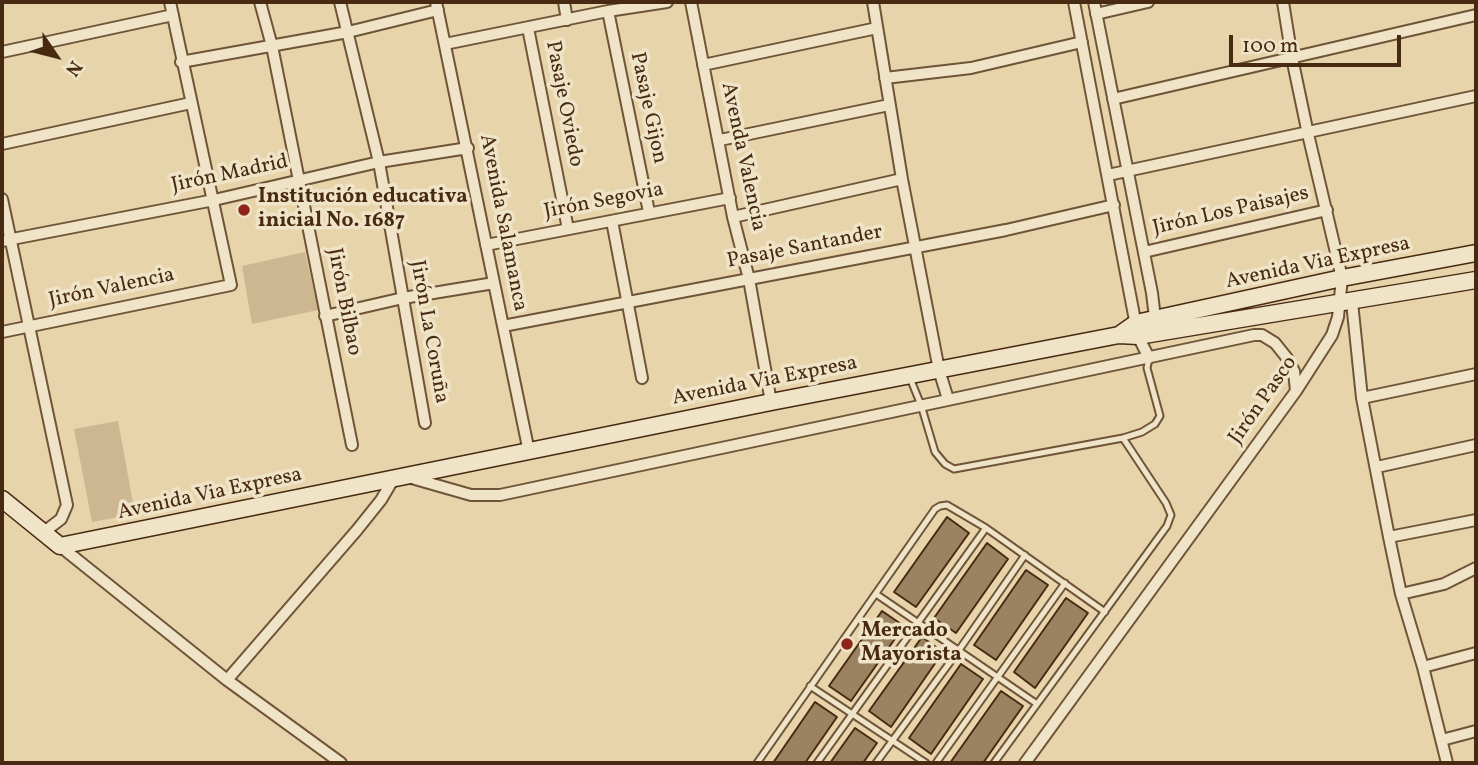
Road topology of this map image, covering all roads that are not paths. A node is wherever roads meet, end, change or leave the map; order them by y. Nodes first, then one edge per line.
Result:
1 (170, 2) edge
2 (260, 2) edge
3 (340, 2) edge
4 (564, 2) edge
5 (667, 2) edge
6 (691, 2) edge
7 (873, 2) edge
8 (1074, 2) edge
9 (1094, 2) edge
10 (1148, 2) edge
11 (1283, 2) edge
12 (437, 6) edge
13 (608, 11) junction
14 (173, 15) junction
15 (1096, 15) junction
16 (1476, 15) edge
17 (567, 20) junction
18 (528, 28) junction
19 (877, 28) junction
20 (348, 32) junction
21 (1082, 42) junction
22 (445, 44) junction
23 (272, 46) junction
24 (2, 52) edge
25 (1292, 58) junction
26 (181, 62) junction
27 (703, 65) junction
28 (885, 78) junction
29 (1476, 96) edge
30 (1113, 99) junction
31 (191, 103) junction
32 (889, 105) junction
33 (1308, 134) junction
34 (720, 140) junction
35 (2, 144) edge
36 (468, 148) junction
37 (379, 162) junction
38 (1127, 171) junction
39 (1108, 175) junction
40 (902, 179) junction
41 (299, 180) junction
42 (730, 198) junction
43 (2, 199) edge
44 (214, 200) junction
45 (1114, 205) junction
46 (1327, 210) junction
47 (649, 212) junction
48 (733, 217) junction
49 (612, 221) junction
50 (568, 229) junction
51 (5, 240) edge
52 (486, 245) junction
53 (916, 246) junction
54 (1144, 252) junction
55 (1476, 253) edge
56 (1342, 278) junction
57 (749, 279) junction
58 (1476, 280) edge
59 (494, 282) junction
60 (403, 299) junction
61 (627, 300) junction
62 (1345, 303) junction
63 (325, 316) junction
64 (27, 326) junction
65 (503, 326) junction
66 (1156, 326) junction
67 (1137, 330) junction
68 (2, 332) edge
69 (1149, 358) junction
70 (939, 370) junction
71 (1476, 374) edge
72 (908, 376) junction
73 (642, 378) dead end
74 (1296, 391) junction
75 (1362, 398) junction
76 (948, 399) junction
77 (771, 402) junction
78 (921, 405) junction
79 (425, 423) dead end
80 (1123, 438) junction
81 (352, 445) dead end
82 (1476, 445) edge
83 (529, 452) junction
84 (1377, 467) junction
85 (400, 477) junction
86 (2, 499) edge
87 (1476, 520) edge
88 (986, 528) junction
89 (44, 532) junction
90 (1390, 537) junction
91 (60, 546) junction
92 (1025, 555) junction
93 (1476, 568) edge
94 (1065, 583) junction
95 (876, 594) junction
96 (1401, 594) junction
97 (1105, 611) junction
98 (920, 623) junction
99 (959, 650) junction
100 (1476, 653) edge
101 (1423, 667) junction
102 (998, 677) junction
103 (227, 680) junction
104 (810, 686) junction
105 (1037, 704) junction
106 (854, 715) junction
107 (1476, 731) edge
108 (893, 740) junction
109 (1441, 740) junction
110 (341, 763) edge
111 (757, 763) edge
112 (817, 763) edge
113 (876, 763) edge
114 (926, 763) edge
115 (936, 763) edge
116 (994, 763) edge
117 (1025, 763) edge
118 (1447, 763) edge

1 - 14 street
2 - 23 street, Jirón Bilbao
3 - 20 street, Jirón La Coruña
4 - 17 street, Pasaje Oviedo
5 - 13 street
6 - 27 street, Avenda Valencia
7 - 19 street
8 - 21 street
9 - 15 street
10 - 15 street
11 - 25 street, Jirón Pasco
12 - 20 street
12 - 22 street, Avenida Salamanca
13 - 17 street
13 - 47 street, Pasaje Gijon
14 - 24 street
14 - 26 street
15 - 30 street
16 - 25 street
17 - 18 street
18 - 22 street
18 - 50 street, Pasaje Oviedo
19 - 27 street
19 - 28 street
20 - 23 street
20 - 37 street, Jirón La Coruña
21 - 28 street
21 - 39 street
22 - 36 street, Avenida Salamanca
23 - 26 street
23 - 41 street, Jirón Bilbao
25 - 30 street
25 - 33 street, Jirón Pasco
26 - 31 street
27 - 34 street, Avenda Valencia
28 - 32 street
29 - 33 street
30 - 38 street
31 - 35 street
31 - 44 street
32 - 34 street
32 - 40 street
33 - 38 street
33 - 46 street, Jirón Pasco
34 - 42 street, Avenda Valencia
36 - 37 street, Jirón Madrid
36 - 52 street, Avenida Salamanca
37 - 41 street, Jirón Madrid
37 - 60 street, Jirón La Coruña
38 - 39 street
38 - 54 street
39 - 45 street
40 - 48 street
40 - 53 street
41 - 44 street, Jirón Madrid
41 - 63 street, Jirón Bilbao
42 - 47 street, Jirón Segovia
42 - 48 street, Avenda Valencia
43 - 51 street
44 - 51 street, Jirón Madrid
44 - 64 street, Jirón Valencia
45 - 53 street, Pasaje Santander
45 - 67 street
46 - 54 street, Jirón Los Paisajes
46 - 56 street, Jirón Pasco
47 - 49 street, Jirón Segovia
48 - 57 street, Avenda Valencia
49 - 50 street, Jirón Segovia
49 - 61 street
50 - 52 street, Jirón Segovia
51 - 64 street
52 - 59 street, Avenida Salamanca
53 - 57 street, Pasaje Santander
53 - 70 street
54 - 66 street
55 - 56 main road, Avenida Via Expresa
56 - 62 street, Jirón Pasco
56 - 66 main road, Avenida Via Expresa
57 - 61 street, Pasaje Santander
57 - 77 street, Avenda Valencia
58 - 62 main road
59 - 60 street
59 - 65 street, Avenida Salamanca
60 - 63 street
60 - 79 street, Jirón La Coruña
61 - 65 street, Pasaje Santander
61 - 73 street
62 - 66 main road
62 - 74 street, Jirón Pasco
62 - 75 street
63 - 81 street, Jirón Bilbao
64 - 68 street, Jirón Valencia
64 - 89 street
65 - 83 street, Avenida Salamanca
66 - 67 main road, Avenida Via Expresa
67 - 69 street
67 - 70 main road, Avenida Via Expresa
69 - 74 street
69 - 76 street
69 - 80 lane
70 - 72 main road, Avenida Via Expresa
70 - 76 street
71 - 75 street
72 - 77 main road, Avenida Via Expresa
72 - 78 lane
74 - 117 street, Jirón Pasco
75 - 84 street
76 - 78 street
77 - 83 main road, Avenida Via Expresa
78 - 80 lane
78 - 85 street
80 - 97 lane
82 - 84 street
83 - 85 main road, Avenida Via Expresa
84 - 90 street
85 - 91 main road, Avenida Via Expresa
85 - 103 street
86 - 89 main road
87 - 90 street
88 - 92 lane
88 - 95 lane
88 - 98 lane
89 - 91 main road
90 - 96 street
91 - 103 street
92 - 94 lane
92 - 99 lane
93 - 96 street
94 - 97 lane
94 - 102 lane
95 - 98 lane
95 - 104 lane
96 - 101 street
97 - 105 lane
98 - 99 lane
98 - 106 lane
99 - 102 lane
99 - 108 lane
100 - 101 street
101 - 109 street
102 - 105 lane
102 - 115 lane
103 - 110 street
104 - 106 lane
104 - 111 lane
105 - 116 lane
106 - 108 lane
106 - 112 lane
107 - 109 street
108 - 113 lane
108 - 114 lane
109 - 118 street

